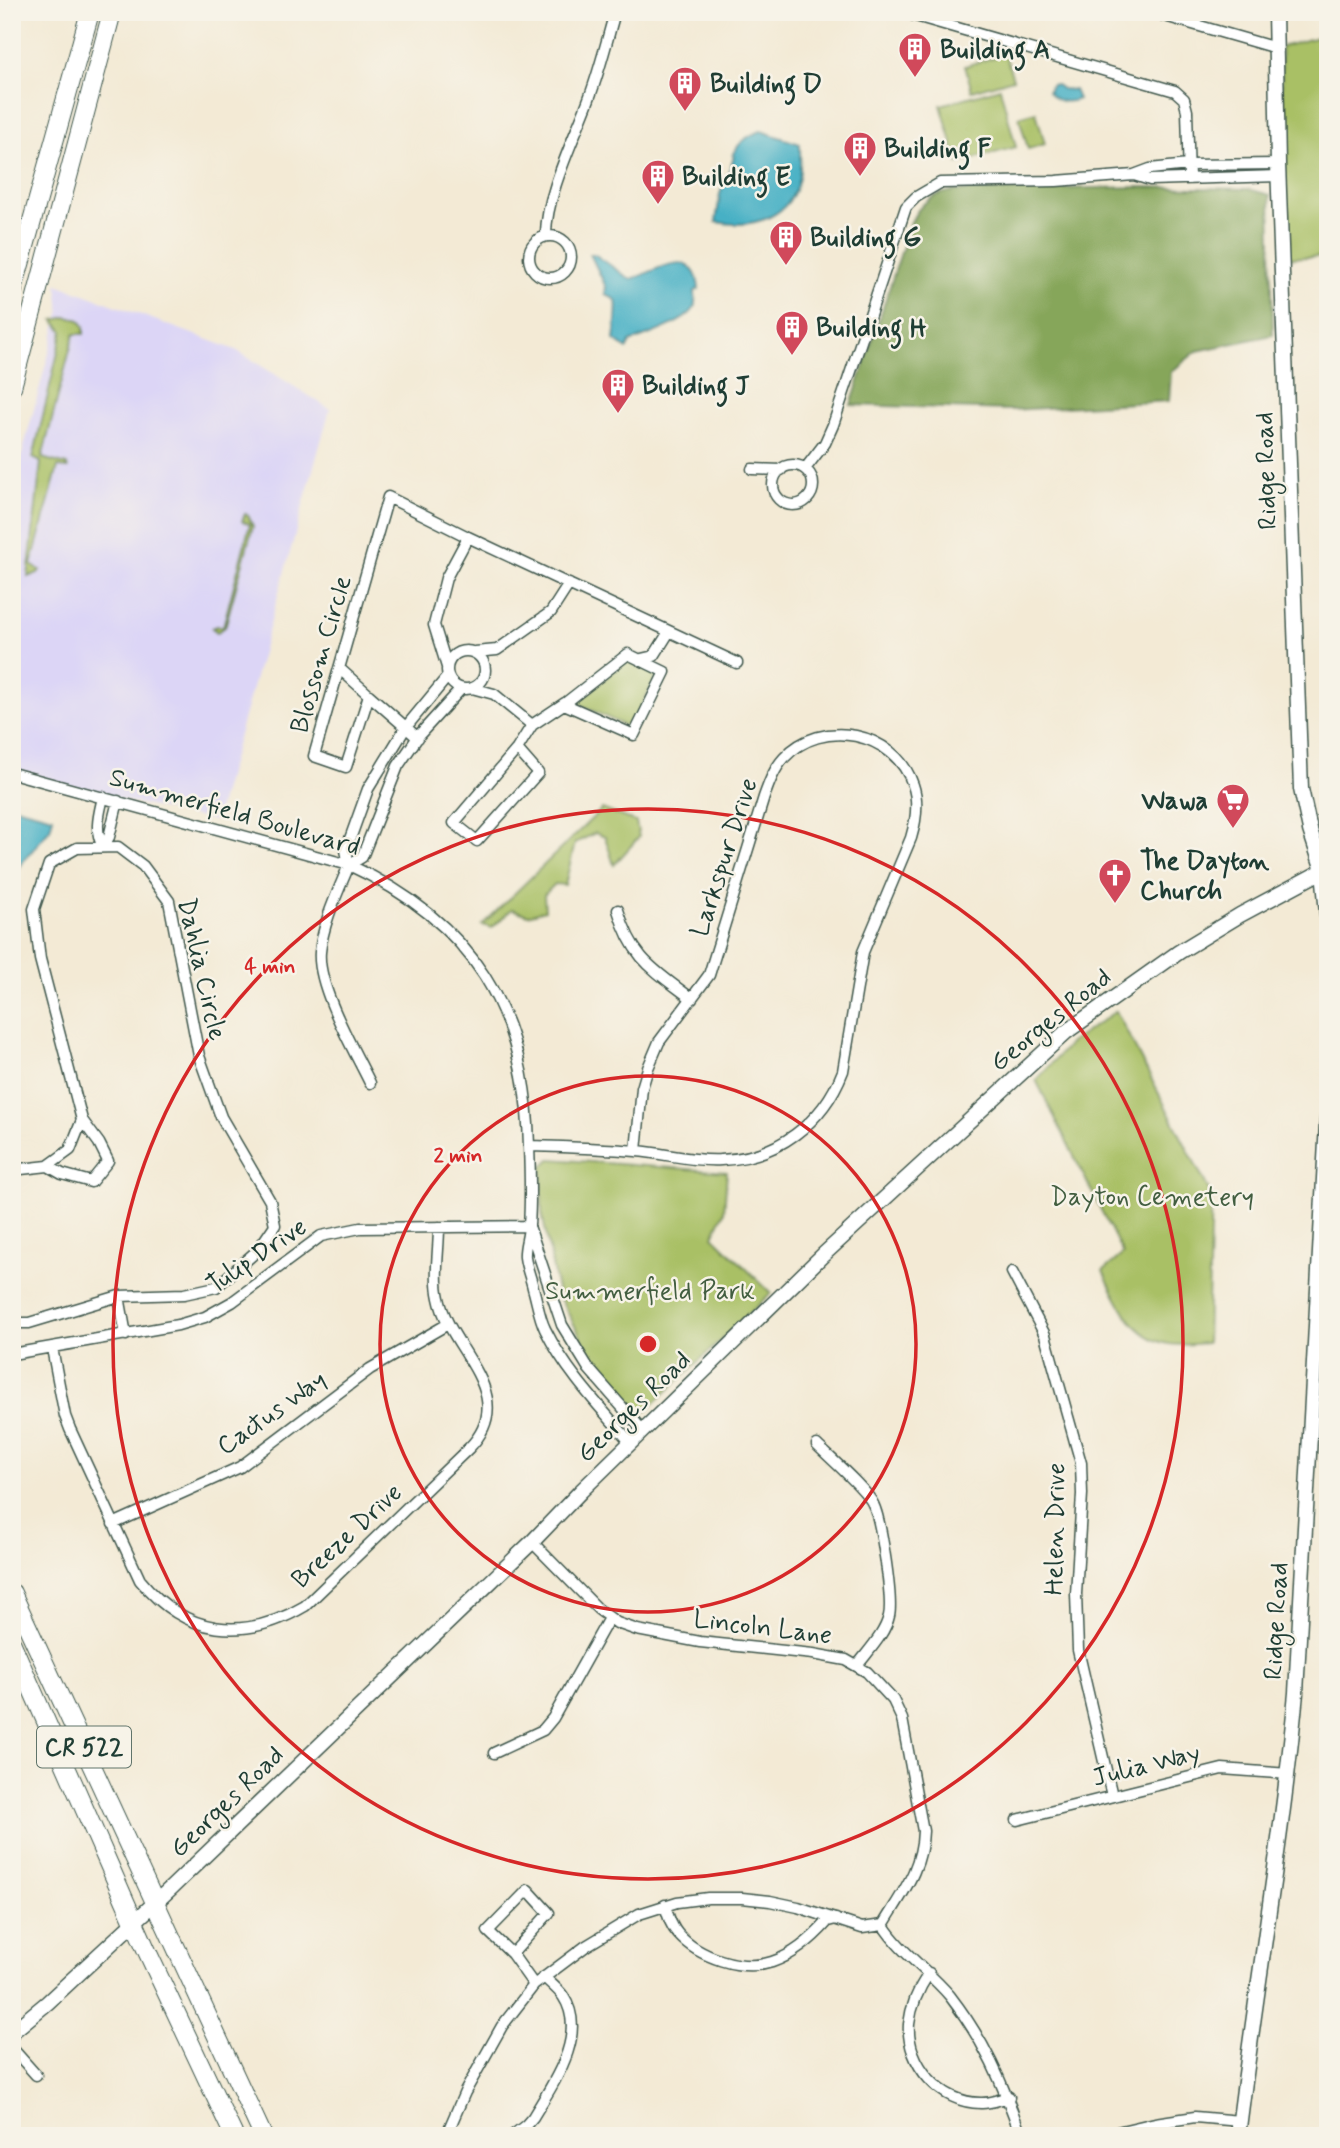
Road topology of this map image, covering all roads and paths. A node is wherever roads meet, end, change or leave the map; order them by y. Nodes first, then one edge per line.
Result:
1 (90, 12) edge
2 (112, 12) edge
3 (615, 12) edge
4 (902, 12) edge
5 (1151, 12) edge
6 (1275, 12) edge
7 (1276, 48) junction
8 (1188, 165) junction
9 (1278, 170) junction
10 (1134, 175) junction
11 (1189, 179) junction
12 (546, 236) dead end
13 (12, 293) edge
14 (12, 387) edge
15 (752, 469) dead end
16 (805, 469) junction
17 (781, 470) junction
18 (468, 537) junction
19 (569, 584) junction
20 (669, 632) junction
21 (440, 644) junction
22 (497, 650) junction
23 (459, 652) junction
24 (475, 652) junction
25 (641, 659) junction
26 (737, 663) dead end
27 (340, 669) junction
28 (448, 671) junction
29 (486, 672) junction
30 (467, 689) junction
31 (494, 694) junction
32 (369, 695) junction
33 (565, 703) junction
34 (532, 725) junction
35 (406, 727) junction
36 (418, 738) junction
37 (517, 749) junction
38 (12, 773) edge
39 (103, 797) junction
40 (118, 801) junction
41 (103, 847) junction
42 (349, 864) junction
43 (1326, 870) edge
44 (618, 910) dead end
45 (1328, 924) edge
46 (692, 999) junction
47 (370, 1083) dead end
48 (1328, 1105) edge
49 (82, 1120) junction
50 (530, 1146) junction
51 (636, 1151) junction
52 (48, 1166) junction
53 (12, 1170) edge
54 (529, 1226) junction
55 (439, 1227) junction
56 (1012, 1272) dead end
57 (118, 1296) junction
58 (12, 1323) edge
59 (448, 1324) junction
60 (126, 1335) junction
61 (52, 1348) junction
62 (12, 1354) edge
63 (643, 1431) junction
64 (631, 1443) junction
65 (817, 1445) dead end
66 (113, 1524) junction
67 (532, 1542) junction
68 (12, 1593) edge
69 (609, 1618) junction
70 (12, 1644) edge
71 (858, 1665) junction
72 (494, 1753) dead end
73 (1289, 1774) junction
74 (1112, 1796) junction
75 (1017, 1820) dead end
76 (156, 1902) junction
77 (665, 1905) junction
78 (836, 1919) junction
79 (135, 1922) junction
80 (883, 1925) junction
81 (512, 1954) junction
82 (929, 1973) junction
83 (544, 1977) junction
84 (534, 1985) junction
85 (12, 2032) edge
86 (12, 2049) edge
87 (36, 2075) dead end
88 (1009, 2097) junction
89 (1239, 2128) edge
90 (234, 2136) edge
91 (263, 2136) edge
92 (446, 2136) edge
93 (512, 2136) edge
94 (1021, 2136) edge
95 (1100, 2136) edge

1 - 13 main road
2 - 14 main road
3 - 12 street
4 - 8 street
5 - 7 street
6 - 7 street, Ridge Road
7 - 9 street, Ridge Road
8 - 9 street
8 - 10 street
8 - 11 street
9 - 11 street
9 - 43 street, Ridge Road
10 - 11 street
10 - 16 street
15 - 17 street
16 - 17 street
16 - 17 street
18 - 19 street, Blossom Circle
18 - 21 street
18 - 27 street, Blossom Circle
19 - 20 street, Blossom Circle
19 - 22 street
20 - 25 street
20 - 26 street, Blossom Circle
21 - 23 street
21 - 28 street
22 - 24 street
22 - 29 street
23 - 24 street
23 - 28 street
24 - 29 street
25 - 33 street
25 - 33 street
27 - 32 street
27 - 32 street, Blossom Circle
28 - 30 street
28 - 35 street
29 - 30 street
29 - 31 street
30 - 31 street
30 - 36 street
31 - 34 street
32 - 35 street
33 - 34 street
34 - 37 street
35 - 36 street
35 - 42 street
36 - 42 street
37 - 37 street
38 - 39 street, Summerfield Boulevard
39 - 40 street, Summerfield Boulevard
39 - 41 street
40 - 41 street
40 - 42 street, Summerfield Boulevard
41 - 49 street
41 - 57 street, Dahlia Circle
42 - 47 street
42 - 50 street, Summerfield Boulevard
43 - 45 street, Ridge Road
43 - 63 street, Georges Road
44 - 46 street
46 - 51 street, Larkspur Drive
46 - 51 street, Larkspur Drive
48 - 73 street, Ridge Road
49 - 52 street
49 - 52 street
50 - 51 street, Larkspur Drive
50 - 54 street, Summerfield Boulevard
52 - 53 street
54 - 55 street, Tulip Drive
54 - 63 street, Summerfield Boulevard
54 - 64 street, Summerfield Boulevard
55 - 59 street, Breeze Drive
55 - 60 street, Tulip Drive
56 - 74 street, Helen Drive
57 - 58 street, Dahlia Circle
57 - 60 street
59 - 66 street, Cactus Way
59 - 66 street, Breeze Drive
60 - 61 street, Tulip Drive
61 - 62 street, Tulip Drive
61 - 66 street, Breeze Drive
63 - 64 street, Georges Road
64 - 67 street, Georges Road
65 - 71 street
67 - 69 street, Lincoln Lane
67 - 76 street, Georges Road
68 - 76 main road, CR 522
69 - 71 street, Lincoln Lane
69 - 72 street
70 - 79 main road, CR 522
71 - 80 street, Lincoln Lane
73 - 74 street, Julia Way
73 - 89 street, Ridge Road
74 - 75 street, Julia Way
76 - 79 street, Georges Road
76 - 91 main road, CR 522
77 - 78 street
77 - 78 street
77 - 83 street
78 - 80 street
79 - 85 street, Georges Road
79 - 90 main road, CR 522
80 - 82 street
81 - 81 street
81 - 84 street
82 - 88 street
82 - 88 street
83 - 84 street
83 - 93 street
84 - 92 street
86 - 87 street
88 - 94 street
89 - 95 street

